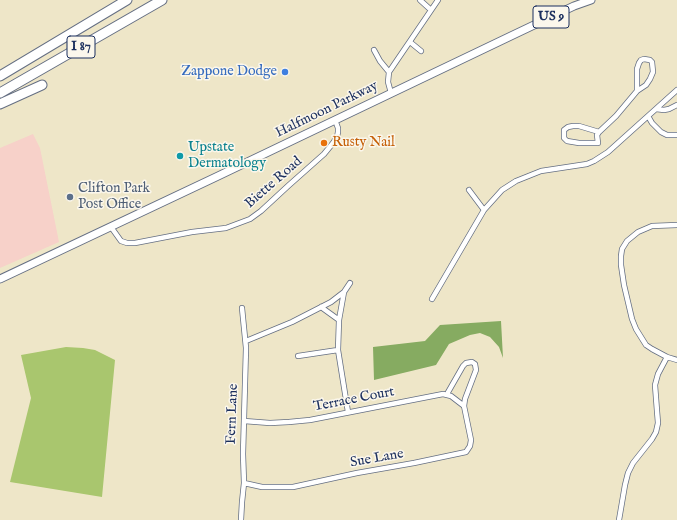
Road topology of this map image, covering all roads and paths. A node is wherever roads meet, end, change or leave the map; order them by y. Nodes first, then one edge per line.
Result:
1 (127, 0) edge
2 (162, 0) edge
3 (420, 0) edge
4 (438, 0) edge
5 (591, 0) edge
6 (431, 10) junction
7 (410, 42) junction
8 (374, 50) dead end
9 (421, 51) dead end
10 (389, 72) junction
11 (0, 76) edge
12 (42, 85) dead end
13 (677, 90) edge
14 (637, 91) junction
15 (391, 93) junction
16 (0, 94) edge
17 (0, 104) edge
18 (677, 105) edge
19 (656, 109) junction
20 (648, 116) junction
21 (335, 120) junction
22 (599, 132) junction
23 (677, 135) edge
24 (469, 190) dead end
25 (484, 210) junction
26 (677, 226) edge
27 (110, 227) junction
28 (0, 279) edge
29 (350, 283) dead end
30 (344, 292) junction
31 (432, 299) dead end
32 (322, 307) junction
33 (242, 308) dead end
34 (339, 320) junction
35 (246, 341) junction
36 (338, 350) junction
37 (298, 356) dead end
38 (667, 357) junction
39 (677, 360) edge
40 (447, 394) junction
41 (464, 406) junction
42 (348, 412) junction
43 (244, 421) junction
44 (244, 483) junction
45 (240, 520) edge
46 (619, 520) edge

1 - 11 highway, I 87
2 - 16 highway, I 87
3 - 6 street
4 - 6 street
5 - 15 main road, Halfmoon Parkway / US 9
6 - 7 street
7 - 9 street
7 - 10 street
8 - 10 street
10 - 15 street
12 - 17 highway
13 - 19 street
14 - 14 street
14 - 22 street
15 - 21 main road, Halfmoon Parkway / US 9
18 - 19 street
19 - 20 street
20 - 23 street
20 - 25 street
21 - 27 main road, Halfmoon Parkway / US 9
21 - 27 street, Biette Road
22 - 22 street
24 - 25 street
25 - 31 street
26 - 38 street
27 - 28 main road, Halfmoon Parkway / US 9
29 - 30 street
30 - 32 street
30 - 34 street
32 - 34 street
32 - 35 street
33 - 35 street, Fern Lane
34 - 36 street
35 - 43 street, Fern Lane
36 - 37 street
36 - 42 street
38 - 39 street
38 - 46 street
40 - 41 street
40 - 41 street
40 - 42 street, Terrace Court
41 - 44 street, Sue Lane
42 - 43 street, Terrace Court
43 - 44 street, Fern Lane
44 - 45 street, Fern Lane

